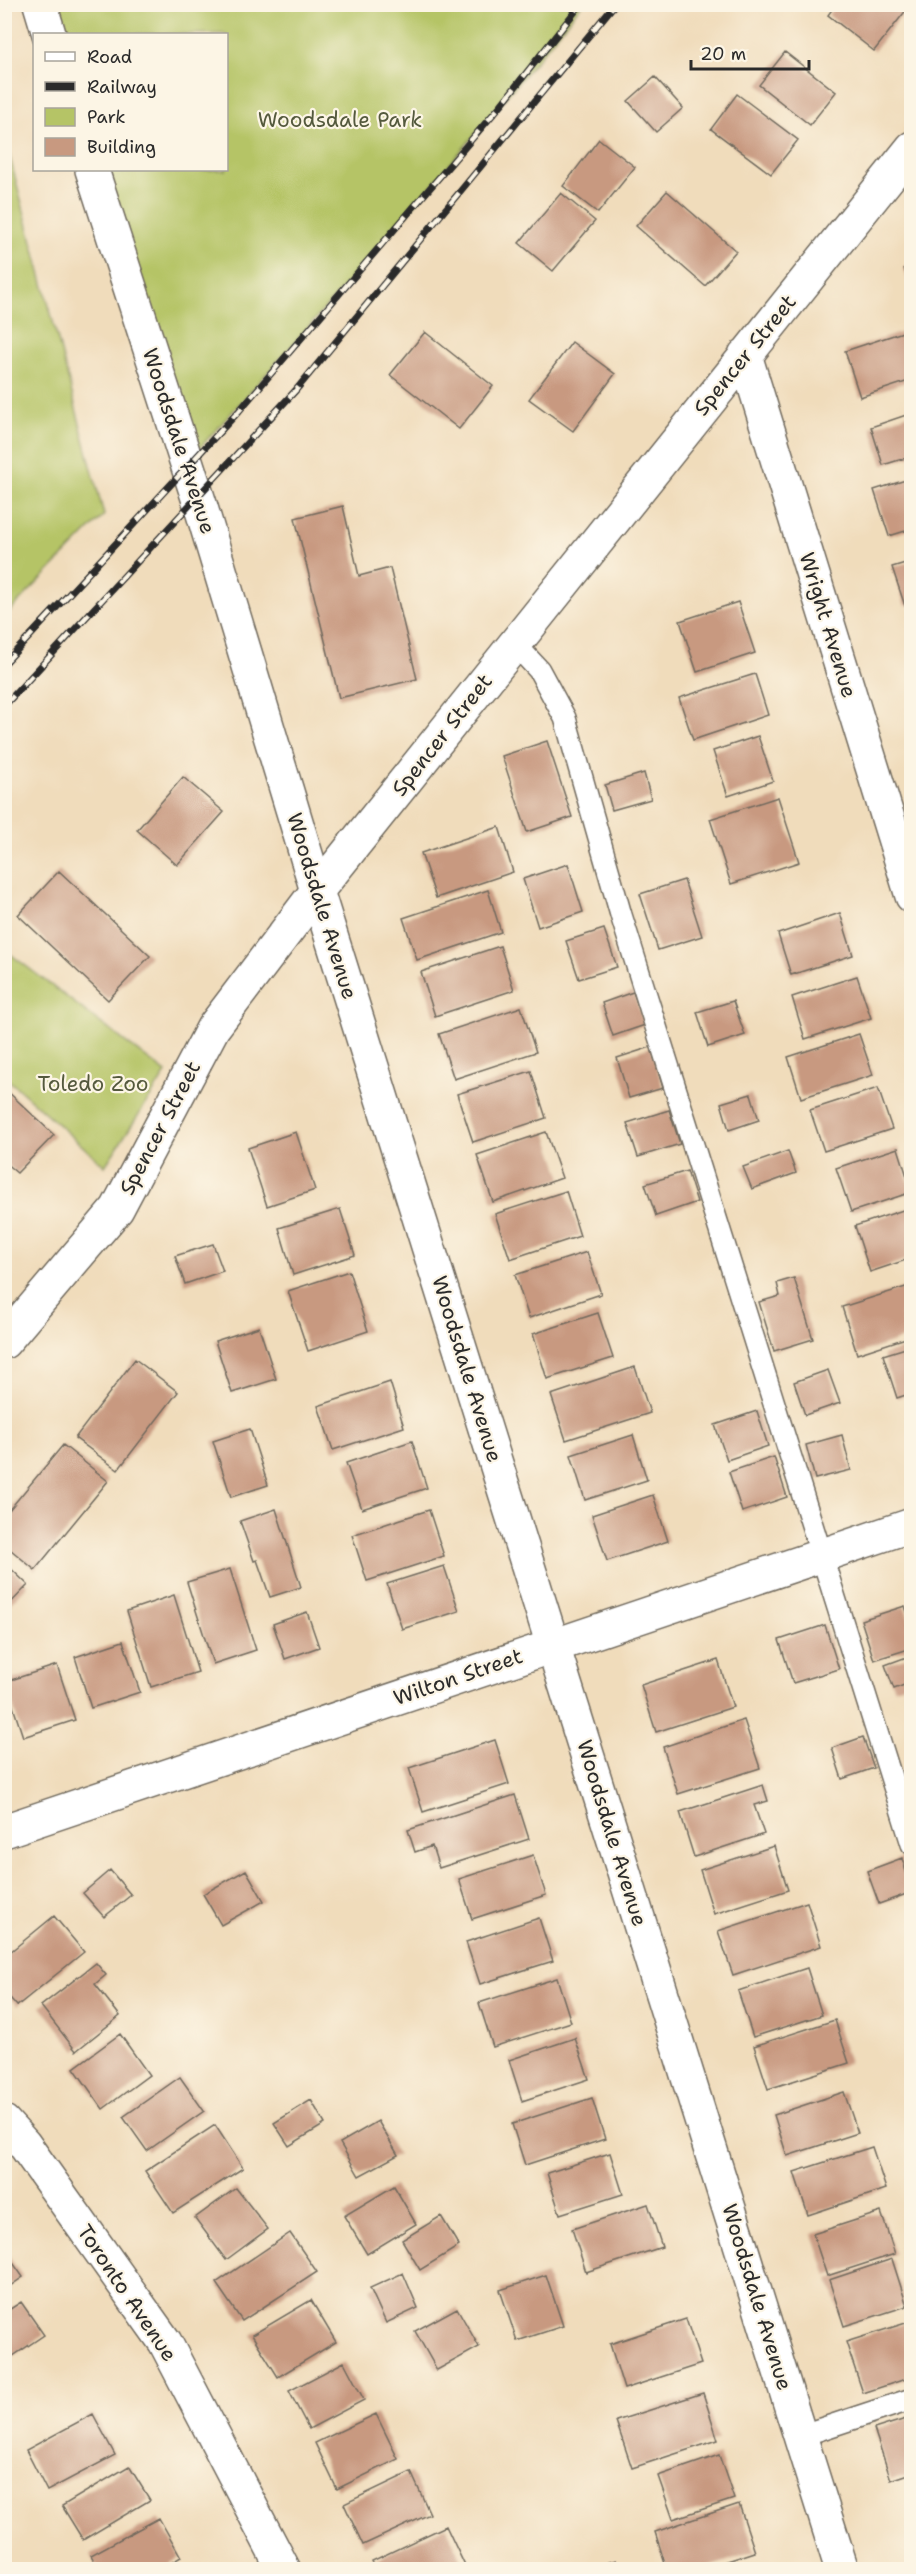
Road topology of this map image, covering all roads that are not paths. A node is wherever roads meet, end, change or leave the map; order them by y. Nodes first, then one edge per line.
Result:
1 (40, 4) edge
2 (49, 33) edge
3 (912, 148) edge
4 (92, 171) edge
5 (745, 355) junction
6 (514, 644) junction
7 (317, 891) junction
8 (912, 896) edge
9 (4, 1342) edge
10 (912, 1525) edge
11 (821, 1555) junction
12 (553, 1644) junction
13 (4, 1831) edge
14 (912, 1844) edge
15 (4, 2122) edge
16 (912, 2399) edge
17 (800, 2436) junction
18 (284, 2570) edge
19 (842, 2570) edge

1 - 2 street
3 - 5 street, Spencer Street
4 - 7 street, Woodsdale Avenue
5 - 6 street, Spencer Street
5 - 8 street, Wright Avenue
6 - 7 street, Spencer Street
6 - 11 lane
7 - 9 street, Spencer Street
7 - 12 street, Woodsdale Avenue
10 - 11 street, Wilton Street
11 - 12 street, Wilton Street
11 - 14 lane
12 - 13 street, Wilton Street
12 - 17 street, Woodsdale Avenue
15 - 18 street, Toronto Avenue
16 - 17 lane
17 - 19 street, Woodsdale Avenue

